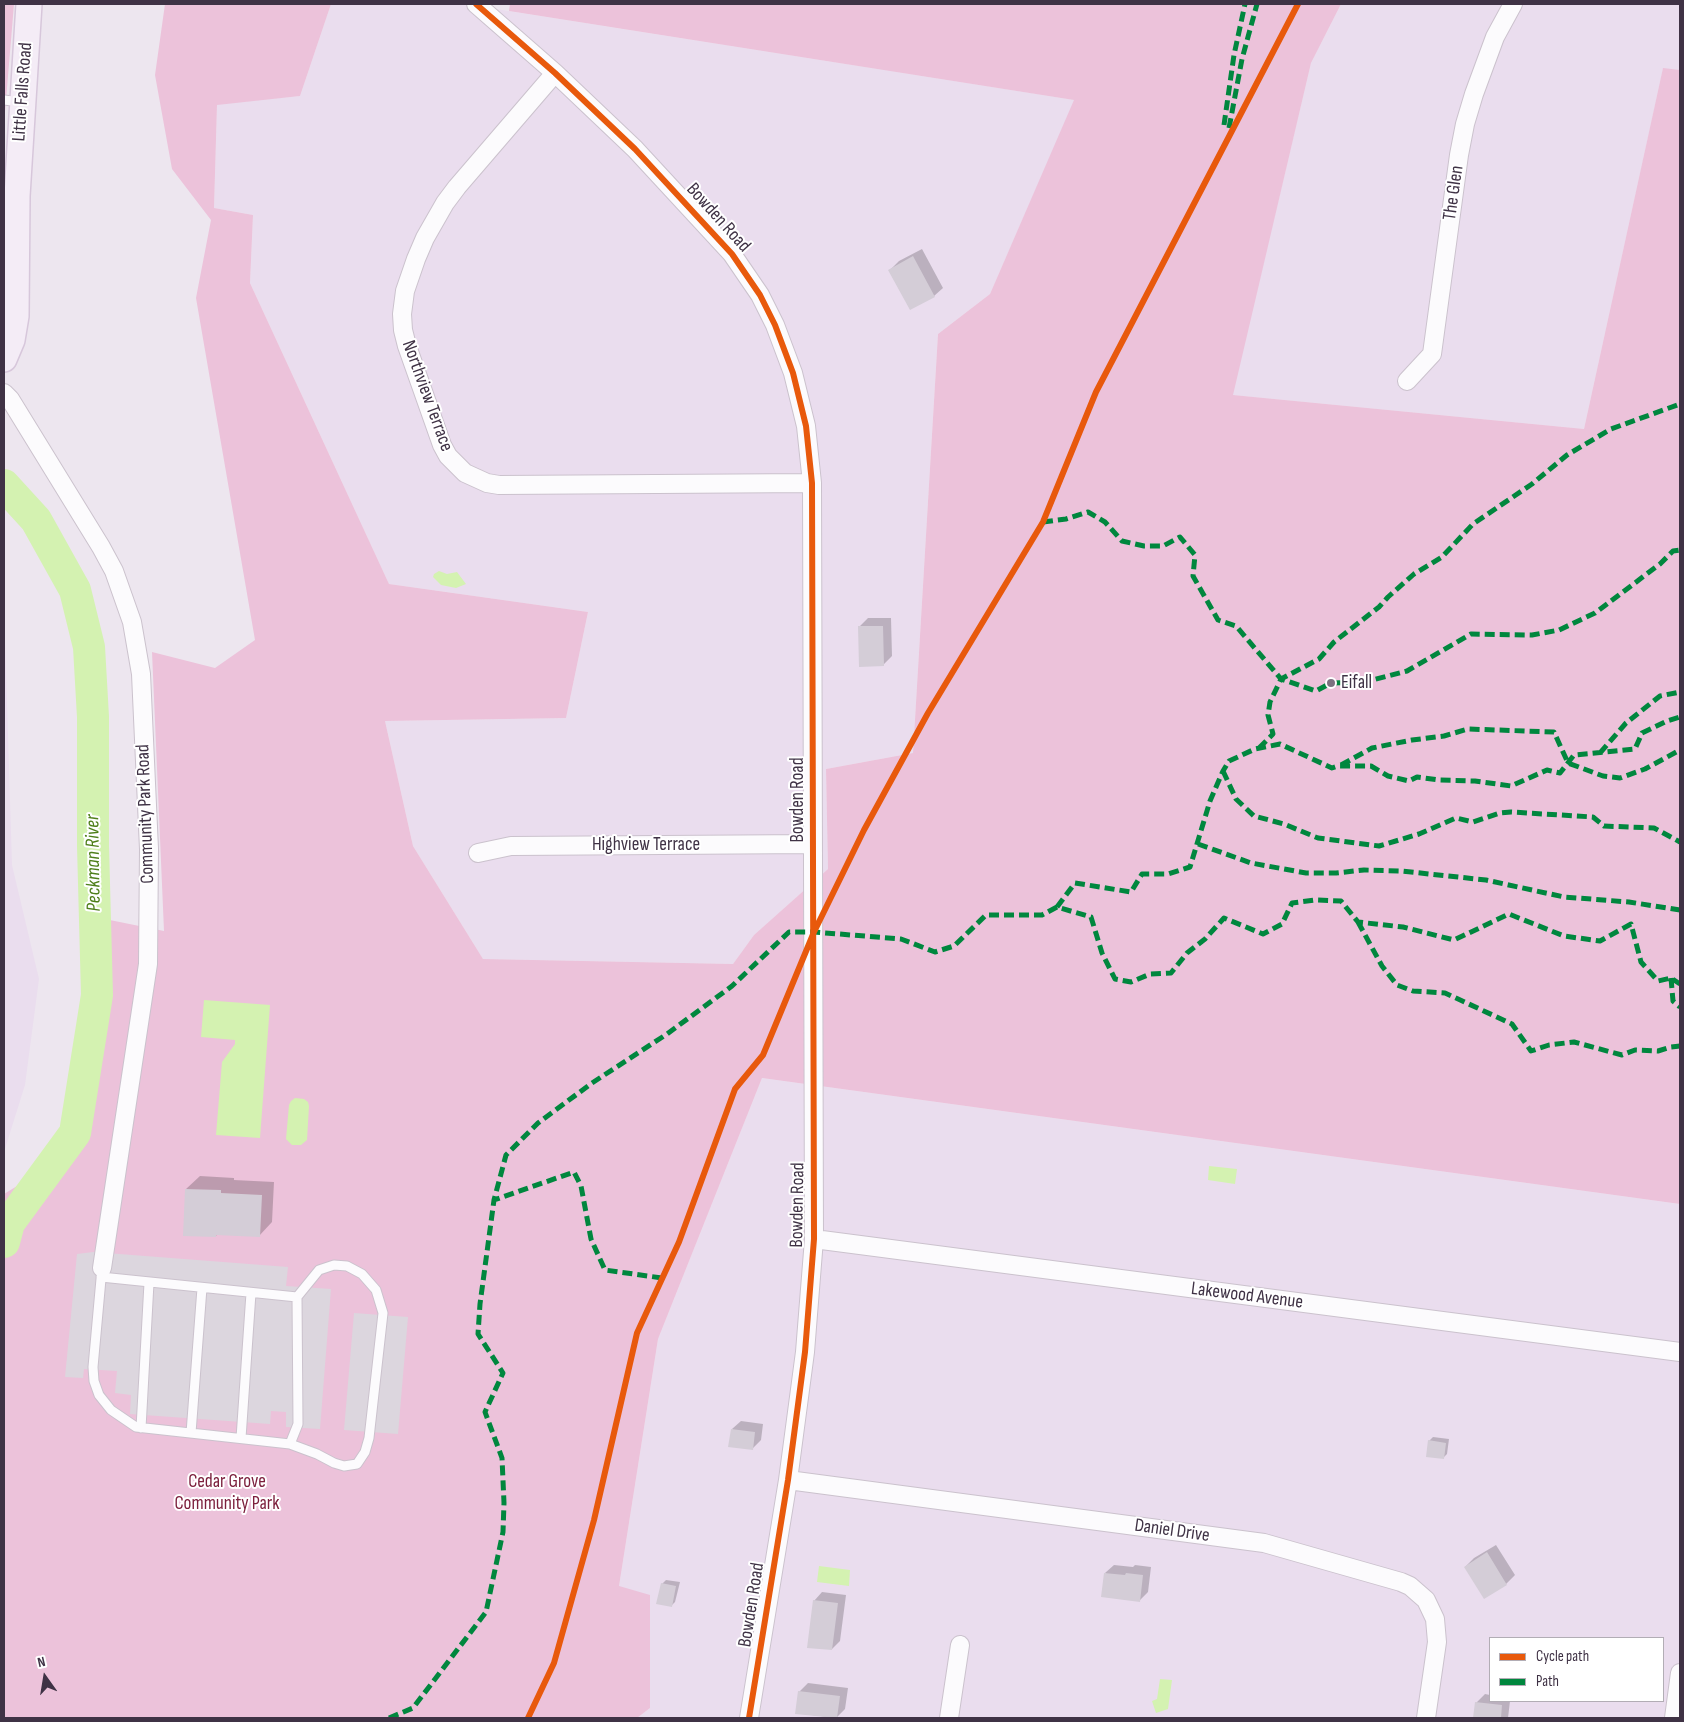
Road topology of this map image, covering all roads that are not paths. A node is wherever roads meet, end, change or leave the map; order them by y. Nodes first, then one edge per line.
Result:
1 (29, 4) edge
2 (476, 4) edge
3 (1513, 4) edge
4 (555, 73) junction
5 (13, 101) edge
6 (4, 359) edge
7 (1407, 381) dead end
8 (4, 393) edge
9 (812, 483) junction
10 (814, 844) junction
11 (478, 853) dead end
12 (814, 1239) junction
13 (102, 1273) junction
14 (149, 1283) junction
15 (202, 1288) junction
16 (251, 1292) junction
17 (297, 1297) junction
18 (1680, 1352) edge
19 (141, 1428) junction
20 (190, 1433) junction
21 (241, 1438) junction
22 (290, 1444) junction
23 (788, 1480) junction
24 (960, 1645) dead end
25 (1680, 1673) edge
26 (749, 1718) edge
27 (949, 1718) edge
28 (1426, 1718) edge
29 (1674, 1718) edge

1 - 5 street, Little Falls Road
2 - 4 street, Bowden Road
3 - 7 street, The Glen
4 - 9 street, Bowden Road
4 - 9 street, Northview Terrace
5 - 6 street, Little Falls Road
8 - 13 street, Community Park Road
9 - 10 street, Bowden Road
10 - 11 street, Highview Terrace
10 - 12 street, Bowden Road
12 - 18 street, Lakewood Avenue
12 - 23 street, Bowden Road
13 - 14 lane
13 - 19 lane
14 - 15 lane
14 - 19 lane
15 - 16 lane
15 - 20 lane
16 - 17 lane
16 - 21 lane
17 - 22 lane
17 - 22 lane
19 - 20 lane
20 - 21 lane
21 - 22 lane
23 - 26 street, Bowden Road
23 - 28 street, Daniel Drive
24 - 27 street
25 - 29 street

